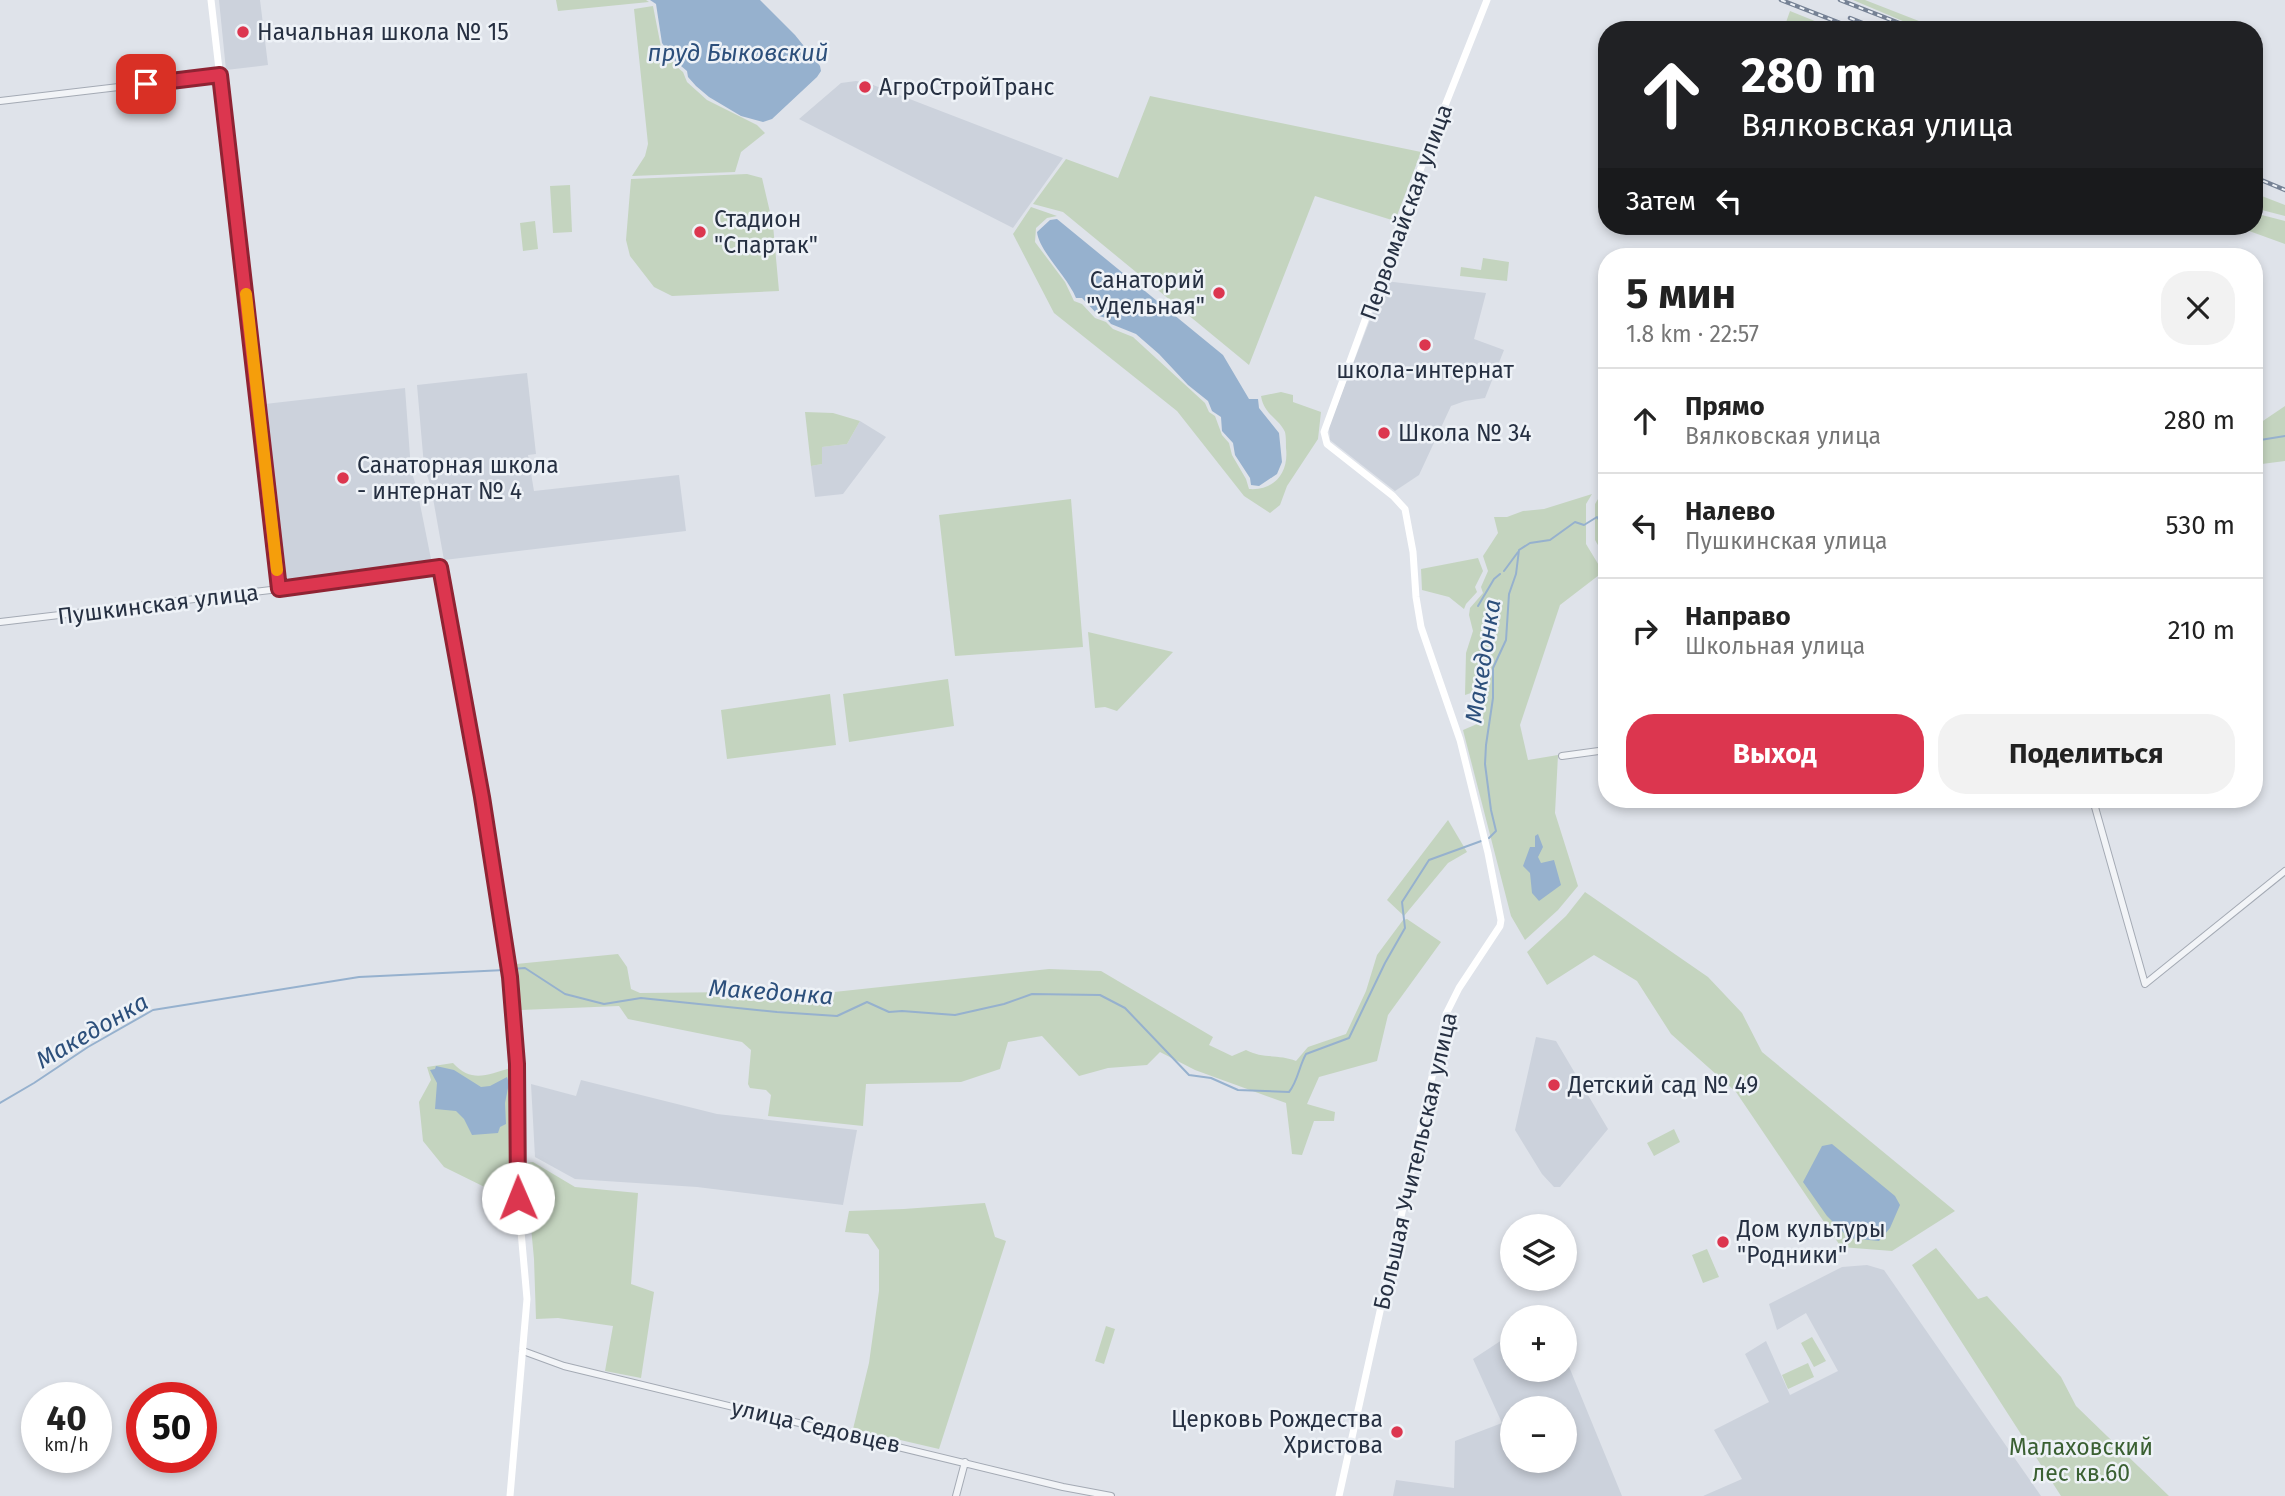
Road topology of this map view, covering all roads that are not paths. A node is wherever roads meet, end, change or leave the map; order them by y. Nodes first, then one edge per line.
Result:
1 (211, 0) edge
2 (1487, 0) edge
3 (220, 75) junction
4 (0, 101) edge
5 (1326, 424) joint
6 (279, 589) junction
7 (0, 622) edge
8 (1598, 751) edge
9 (1562, 755) dead end
10 (2094, 808) edge
11 (2285, 871) edge
12 (523, 1351) junction
13 (965, 1462) junction
14 (1082, 1494) edge
15 (510, 1496) edge
16 (956, 1496) edge
17 (1111, 1496) edge
18 (1339, 1496) edge

1 - 3 main road
2 - 5 main road, Первомайская улица
3 - 4 street
3 - 6 main road
5 - 18 main road, Большая Учительская улица
6 - 7 street, Пушкинская улица
6 - 12 main road, Пушкинская улица
8 - 9 street
10 - 11 street
12 - 13 street, улица Седовцев
12 - 15 main road
13 - 14 street, улица Седовцев
13 - 16 street
14 - 17 street, улица Седовцев

